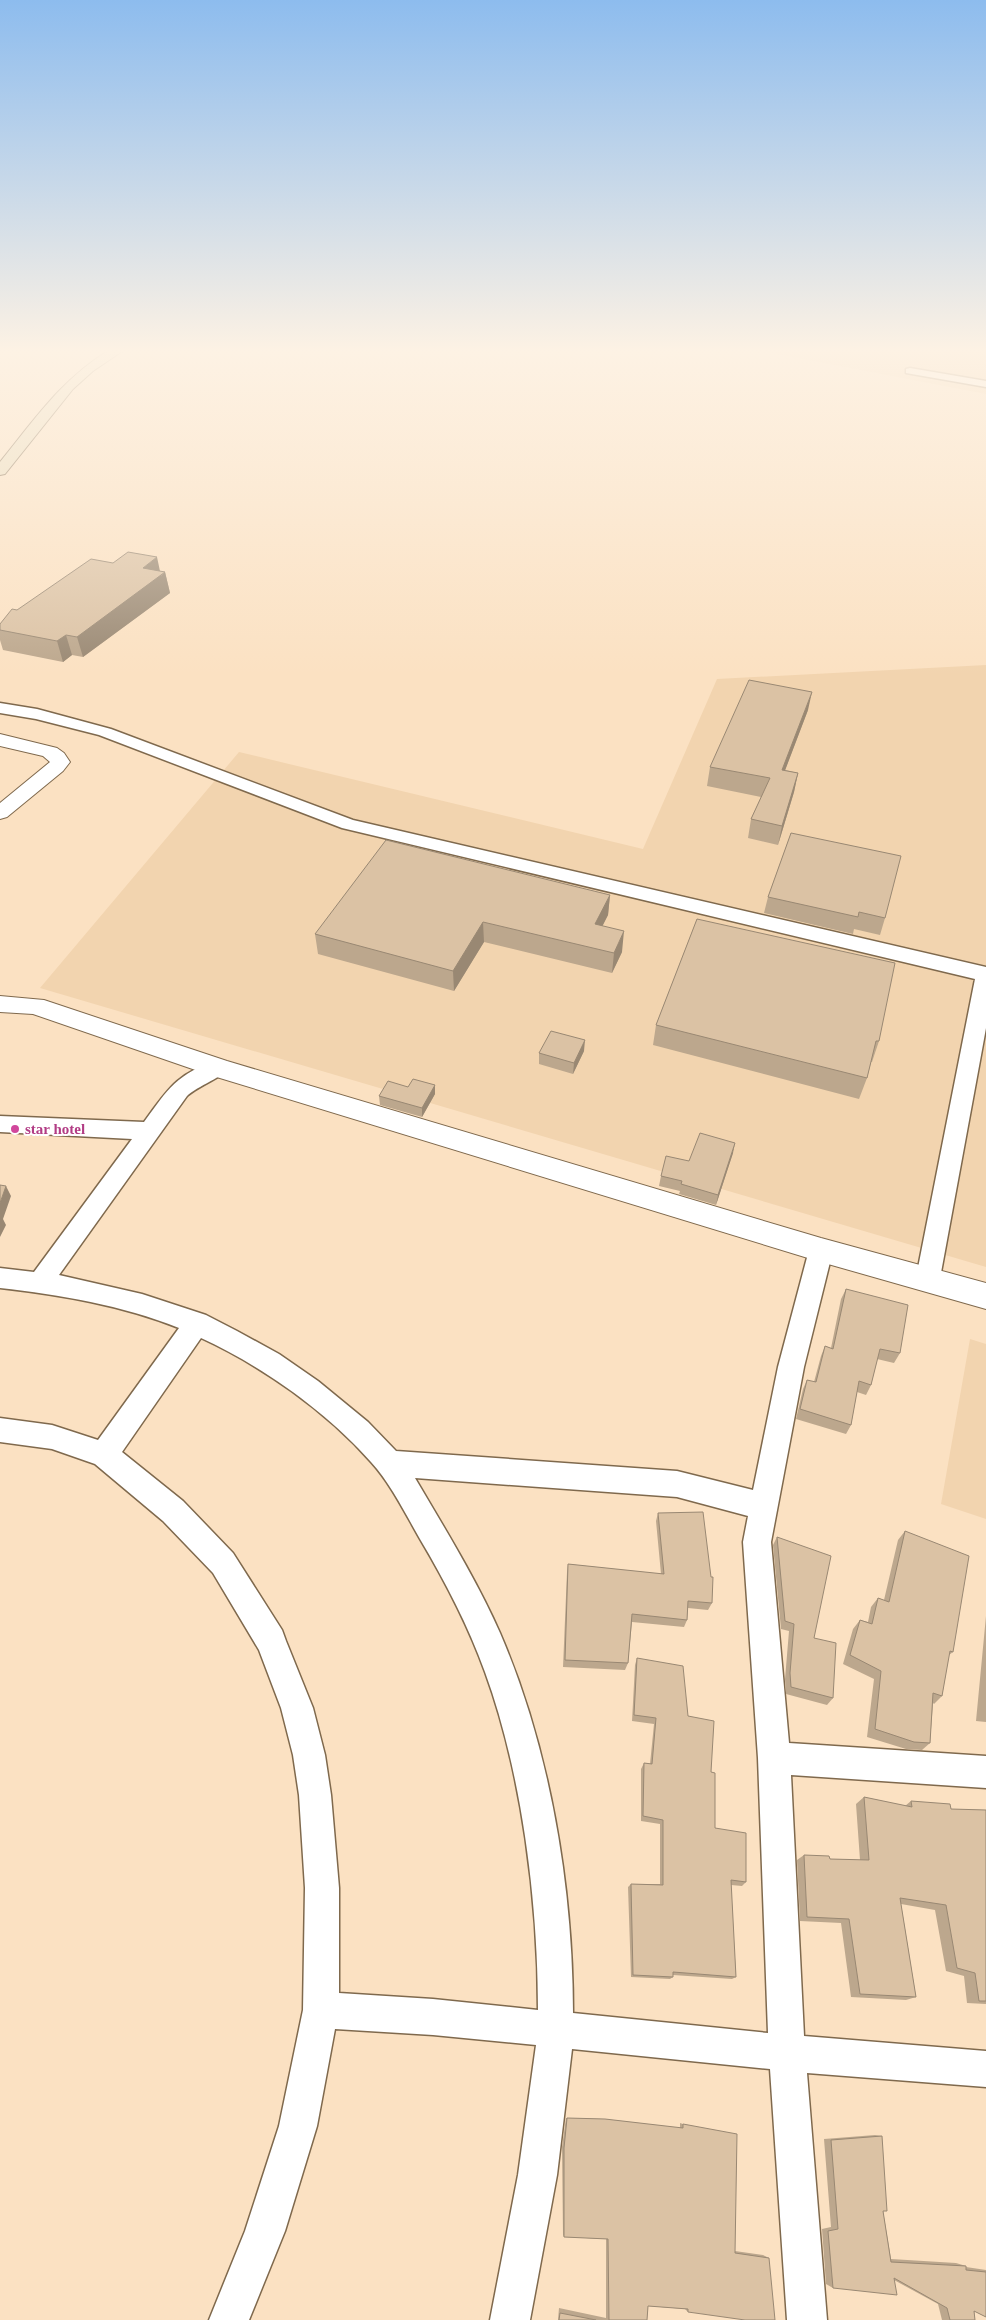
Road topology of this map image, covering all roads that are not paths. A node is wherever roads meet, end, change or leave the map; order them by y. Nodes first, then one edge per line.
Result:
1 (10, 458) edge
2 (0, 471) edge
3 (0, 708) edge
4 (0, 740) edge
5 (0, 813) edge
6 (986, 975) edge
7 (0, 1004) edge
8 (219, 1068) junction
9 (0, 1124) edge
10 (150, 1130) junction
11 (821, 1250) junction
12 (0, 1278) edge
13 (928, 1278) junction
14 (40, 1282) junction
15 (986, 1296) edge
16 (197, 1323) junction
17 (0, 1430) edge
18 (104, 1454) junction
19 (390, 1463) junction
20 (763, 1506) junction
21 (774, 1758) junction
22 (986, 1772) edge
23 (321, 2010) junction
24 (555, 2029) junction
25 (787, 2053) junction
26 (986, 2069) edge
27 (229, 2320) edge
28 (510, 2320) edge
29 (807, 2320) edge

1 - 2 main road
3 - 6 street
4 - 5 street
6 - 13 street
7 - 8 street
8 - 10 street
8 - 11 street
9 - 10 street
10 - 14 street
11 - 13 street
11 - 20 street
12 - 14 street
13 - 15 street
14 - 16 street
16 - 18 street
16 - 19 street
17 - 18 street
18 - 23 street
19 - 20 street
19 - 24 street
20 - 21 street
21 - 22 street
21 - 25 street
23 - 24 street
23 - 27 street
24 - 25 street
24 - 28 street
25 - 26 street
25 - 29 street

